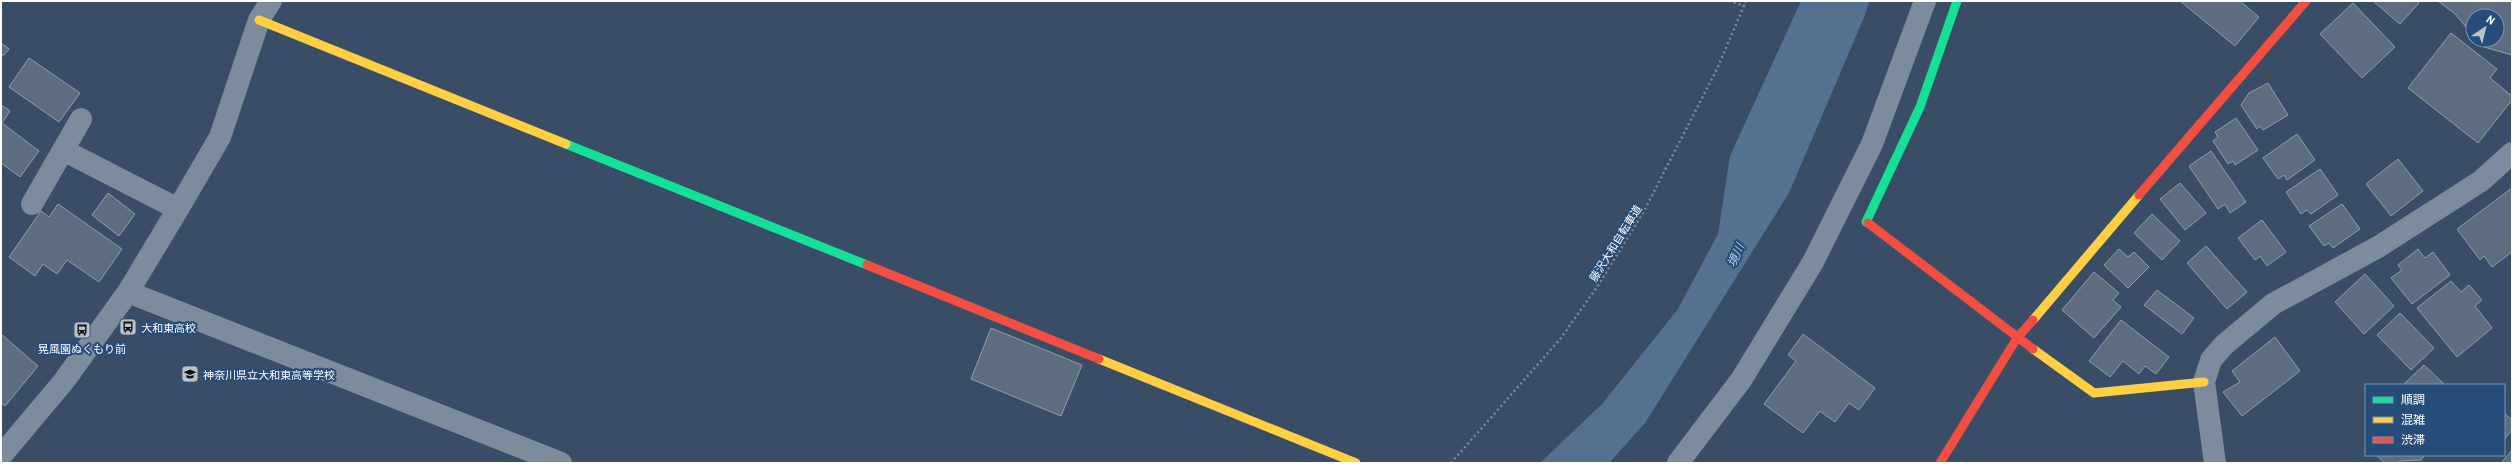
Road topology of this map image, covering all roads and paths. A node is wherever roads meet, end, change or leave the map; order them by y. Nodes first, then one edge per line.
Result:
1 (270, 1) edge
2 (1729, 1) edge
3 (1746, 1) edge
4 (1924, 1) edge
5 (1957, 1) edge
6 (2306, 1) edge
7 (1745, 6) junction
8 (259, 20) junction
9 (81, 119) dead end
10 (63, 150) junction
11 (2512, 153) edge
12 (32, 204) dead end
13 (178, 209) junction
14 (128, 292) junction
15 (2017, 338) junction
16 (2204, 382) junction
17 (1, 456) edge
18 (561, 463) edge
19 (1356, 463) edge
20 (1451, 463) edge
21 (1678, 463) edge
22 (1940, 463) edge
23 (2215, 463) edge

1 - 8 street
2 - 7 path
3 - 7 path, 藤沢大和自転車道
4 - 21 street
5 - 15 street
6 - 15 street
7 - 20 path, 藤沢大和自転車道
8 - 13 street
8 - 19 street
9 - 10 street
10 - 12 street
10 - 13 street
11 - 16 street
13 - 14 street
14 - 17 street
14 - 18 street
15 - 16 street
15 - 22 street
16 - 23 street

